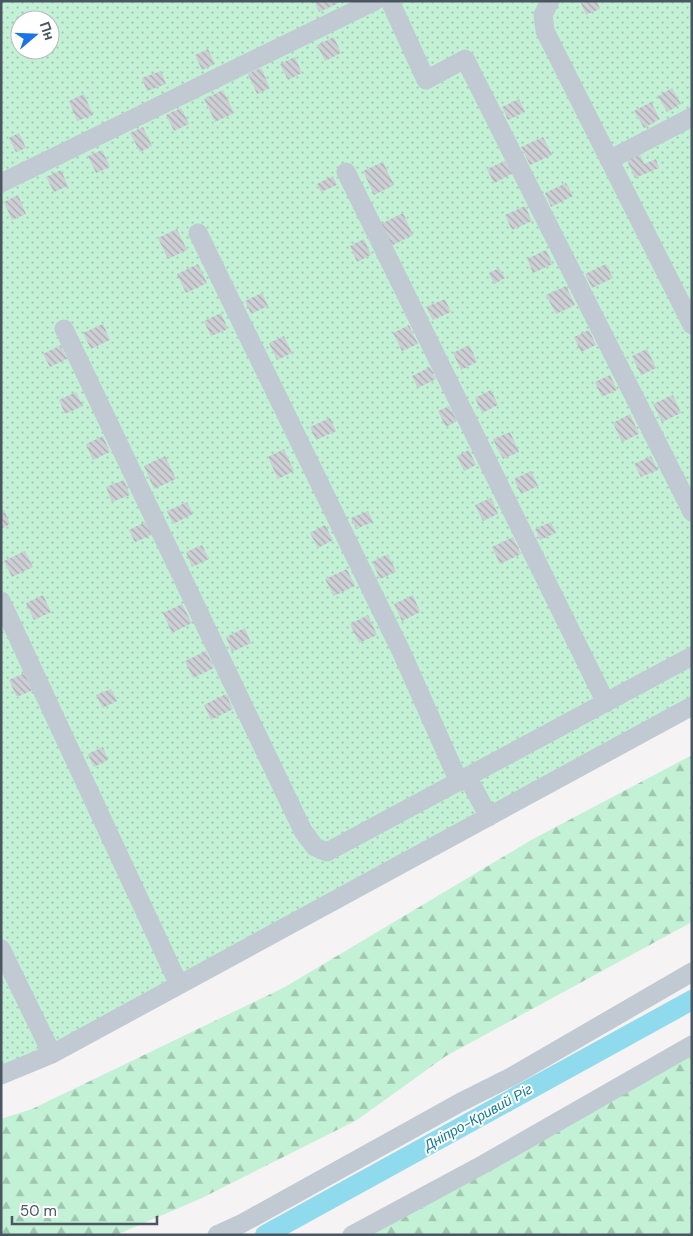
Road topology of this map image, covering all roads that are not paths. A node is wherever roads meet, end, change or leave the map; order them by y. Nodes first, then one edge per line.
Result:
1 (375, 1) edge
2 (390, 1) edge
3 (550, 1) edge
4 (692, 117) edge
5 (609, 160) junction
6 (346, 172) dead end
7 (1, 183) edge
8 (198, 233) dead end
9 (685, 294) edge
10 (692, 325) edge
11 (64, 329) dead end
12 (692, 512) edge
13 (1, 601) edge
14 (692, 656) edge
15 (606, 703) junction
16 (692, 706) edge
17 (464, 780) junction
18 (489, 817) junction
19 (1, 949) edge
20 (692, 972) edge
21 (179, 984) junction
22 (692, 1045) edge
23 (52, 1054) junction
24 (1, 1075) edge
25 (217, 1235) edge
26 (352, 1235) edge

1 - 7 street
2 - 12 street
3 - 5 street
4 - 5 street
5 - 9 street
6 - 15 street
8 - 17 street
9 - 10 street
11 - 17 street
13 - 21 street
14 - 15 street
15 - 17 street
16 - 18 street
17 - 18 street
18 - 21 street
19 - 23 street
20 - 25 street
21 - 23 street
22 - 26 street
23 - 24 street

